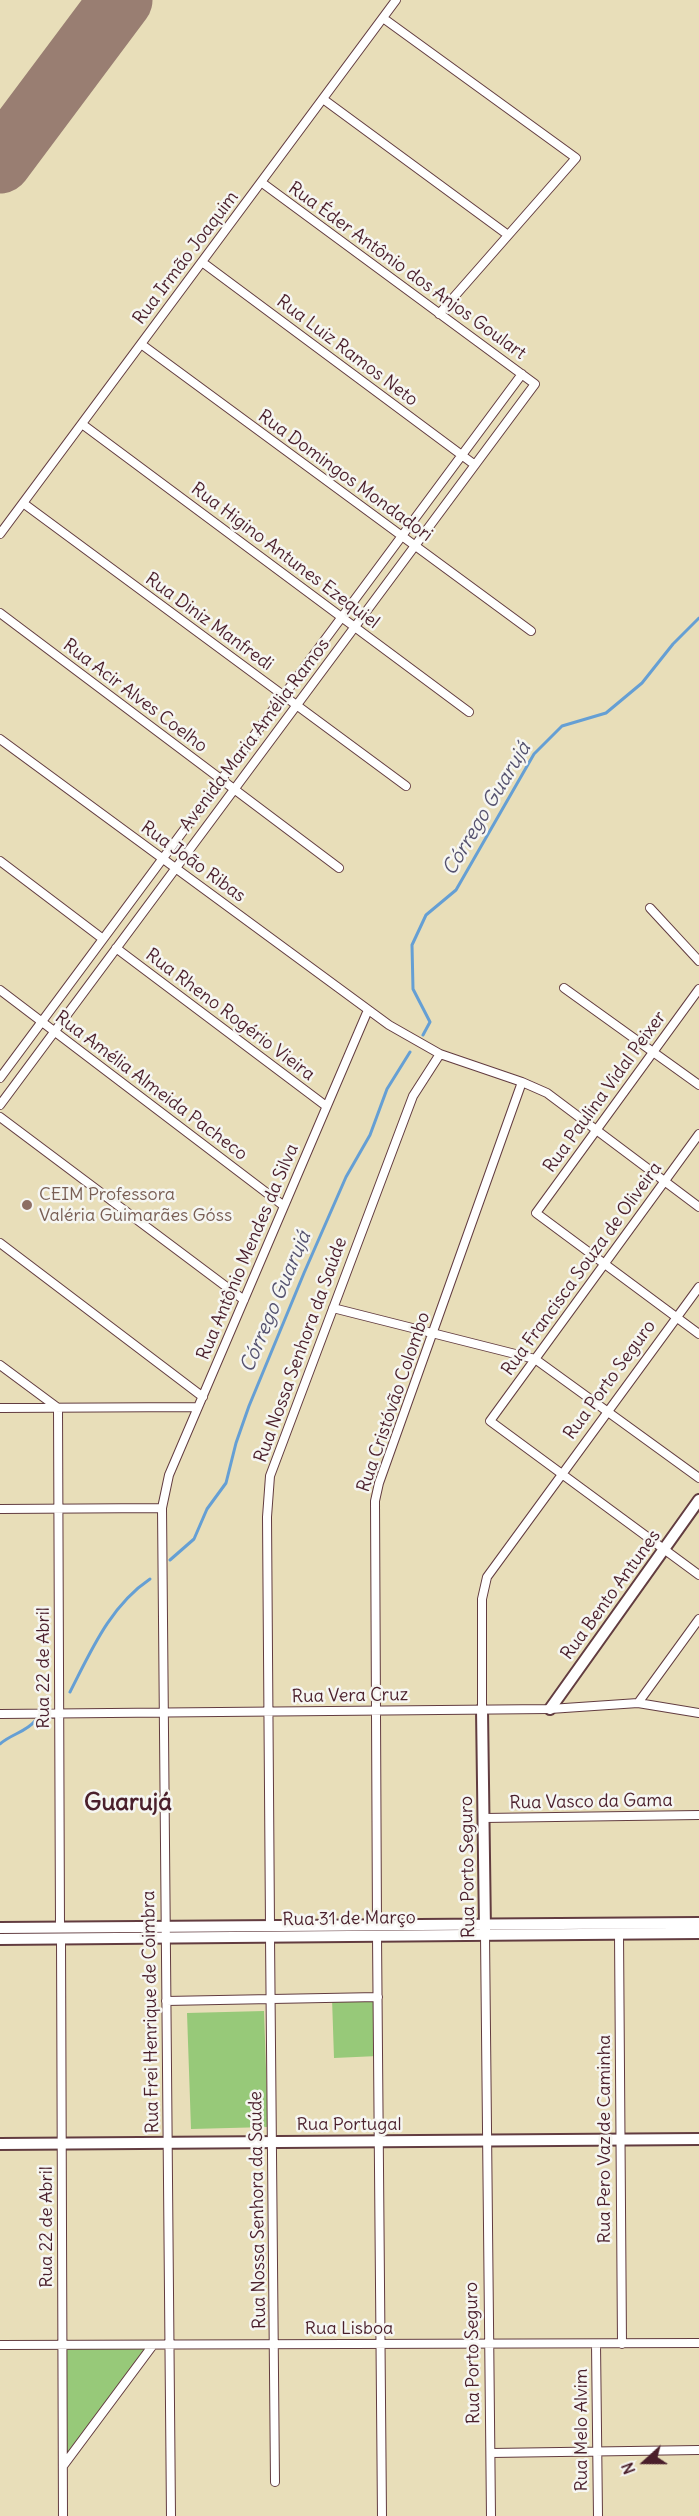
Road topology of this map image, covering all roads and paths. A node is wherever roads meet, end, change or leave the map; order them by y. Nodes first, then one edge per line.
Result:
1 (396, 0) edge
2 (383, 18) junction
3 (323, 99) junction
4 (261, 182) junction
5 (508, 235) junction
6 (202, 262) junction
7 (439, 314) junction
8 (141, 344) junction
9 (522, 374) junction
10 (535, 384) joint
11 (82, 424) junction
12 (462, 455) junction
13 (474, 465) junction
14 (23, 503) junction
15 (0, 534) edge
16 (402, 536) junction
17 (415, 546) junction
18 (0, 613) edge
19 (342, 617) junction
20 (354, 627) junction
21 (531, 631) dead end
22 (284, 695) junction
23 (297, 705) junction
24 (469, 712) dead end
25 (0, 739) edge
26 (222, 779) junction
27 (406, 786) dead end
28 (234, 789) junction
29 (163, 859) junction
30 (0, 861) edge
31 (339, 867) dead end
32 (176, 868) junction
33 (650, 908) dead end
34 (103, 939) junction
35 (116, 948) junction
36 (699, 961) edge
37 (564, 988) dead end
38 (699, 989) edge
39 (0, 990) edge
40 (368, 1010) junction
41 (42, 1022) junction
42 (54, 1031) junction
43 (653, 1052) junction
44 (440, 1054) junction
45 (0, 1078) edge
46 (522, 1082) junction
47 (699, 1085) edge
48 (0, 1105) edge
49 (327, 1106) junction
50 (0, 1117) edge
51 (596, 1131) junction
52 (699, 1134) edge
53 (664, 1181) junction
54 (284, 1206) junction
55 (699, 1207) edge
56 (0, 1243) edge
57 (604, 1264) junction
58 (699, 1287) edge
59 (244, 1300) junction
60 (333, 1308) junction
61 (677, 1317) junction
62 (432, 1334) junction
63 (699, 1334) edge
64 (535, 1359) junction
65 (0, 1365) edge
66 (203, 1397) junction
67 (198, 1407) junction
68 (0, 1408) edge
69 (58, 1408) junction
70 (608, 1411) junction
71 (561, 1474) junction
72 (699, 1478) edge
73 (699, 1500) edge
74 (162, 1508) junction
75 (0, 1509) edge
76 (58, 1509) junction
77 (664, 1549) junction
78 (699, 1575) edge
79 (699, 1619) edge
80 (638, 1703) junction
81 (482, 1709) junction
82 (550, 1709) junction
83 (375, 1710) junction
84 (268, 1711) junction
85 (164, 1712) junction
86 (59, 1713) junction
87 (699, 1713) edge
88 (0, 1714) edge
89 (699, 1815) edge
90 (484, 1818) junction
91 (699, 1923) edge
92 (0, 1928) edge
93 (485, 1930) junction
94 (270, 1931) junction
95 (377, 1931) junction
96 (165, 1932) junction
97 (61, 1933) junction
98 (699, 1933) edge
99 (619, 1934) junction
100 (0, 1939) edge
101 (378, 1997) junction
102 (271, 1999) junction
103 (166, 2001) junction
104 (699, 2139) edge
105 (487, 2140) junction
106 (621, 2140) junction
107 (379, 2141) junction
108 (272, 2142) junction
109 (62, 2143) junction
110 (167, 2143) junction
111 (0, 2144) edge
112 (622, 2343) junction
113 (699, 2343) edge
114 (274, 2344) junction
115 (381, 2344) junction
116 (489, 2344) junction
117 (596, 2344) junction
118 (0, 2345) edge
119 (63, 2345) junction
120 (153, 2345) junction
121 (169, 2345) junction
122 (699, 2450) edge
123 (597, 2452) junction
124 (491, 2453) junction
125 (63, 2466) junction
126 (275, 2482) dead end
127 (63, 2516) edge
128 (171, 2516) edge
129 (382, 2516) edge
130 (491, 2516) edge
131 (598, 2516) edge

1 - 2 street, Rua Irmão Joaquim
2 - 3 street, Rua Irmão Joaquim
2 - 5 street
3 - 4 street, Rua Irmão Joaquim
3 - 5 street
4 - 6 street, Rua Irmão Joaquim
4 - 7 street, Rua Éder Antônio dos Anjos Goulart
5 - 7 street
6 - 8 street, Rua Irmão Joaquim
6 - 12 street, Rua Luiz Ramos Neto
7 - 9 street, Rua Éder Antônio dos Anjos Goulart
8 - 11 street, Rua Irmão Joaquim
8 - 16 street, Rua Domingos Mondadori
9 - 10 street, Rua Éder Antônio dos Anjos Goulart
9 - 12 street, Avenida Maria Amélia Ramos
10 - 13 street, Avenida Maria Amélia Ramos
11 - 14 street, Rua Irmão Joaquim
11 - 19 street, Rua Higino Antunes Ezequiel
12 - 13 street, Rua Luiz Ramos Neto
12 - 16 street, Avenida Maria Amélia Ramos
13 - 17 street, Avenida Maria Amélia Ramos
14 - 15 street, Rua Irmão Joaquim
14 - 22 street, Rua Diniz Manfredi
16 - 17 street, Rua Domingos Mondadori
16 - 19 street, Avenida Maria Amélia Ramos
17 - 20 street, Avenida Maria Amélia Ramos
17 - 21 street, Rua Domingos Mondadori
18 - 26 street, Rua Acir Alves Coelho
19 - 20 street, Rua Higino Antunes Ezequiel
19 - 22 street, Avenida Maria Amélia Ramos
20 - 23 street, Avenida Maria Amélia Ramos
20 - 24 street, Rua Higino Antunes Ezequiel
22 - 23 street, Rua Diniz Manfredi
22 - 26 street, Avenida Maria Amélia Ramos
23 - 27 street, Rua Diniz Manfredi
23 - 28 street, Avenida Maria Amélia Ramos
25 - 29 street, Rua João Ribas
26 - 28 street, Rua Acir Alves Coelho
26 - 29 street, Avenida Maria Amélia Ramos
28 - 31 street, Rua Acir Alves Coelho
28 - 32 street, Avenida Maria Amélia Ramos
29 - 32 street, Rua João Ribas
29 - 34 street, Avenida Maria Amélia Ramos
30 - 34 street
32 - 35 street, Avenida Maria Amélia Ramos
32 - 40 street, Rua João Ribas
33 - 36 street
34 - 41 street, Avenida Maria Amélia Ramos
35 - 42 street, Avenida Maria Amélia Ramos
35 - 49 street, Rua Rheno Rogério Vieira
37 - 43 street
38 - 43 street, Rua Paulina Vidal Peixer
39 - 41 street, Rua Amélia Almeida Pacheco
40 - 44 street, Rua João Ribas
40 - 49 street, Rua Antônio Mendes da Silva
41 - 42 street, Rua Amélia Almeida Pacheco
41 - 45 street, Avenida Maria Amélia Ramos
42 - 48 street, Avenida Maria Amélia Ramos
42 - 54 street, Rua Amélia Almeida Pacheco
43 - 47 street
43 - 51 street, Rua Paulina Vidal Peixer
44 - 46 street, Rua João Ribas
44 - 60 street, Rua Nossa Senhora da Saúde
46 - 51 street, Rua João Ribas
46 - 62 street, Rua Cristóvão Colombo
49 - 54 street, Rua Antônio Mendes da Silva
50 - 59 street
51 - 53 street, Rua João Ribas
51 - 57 street, Rua Paulina Vidal Peixer
52 - 53 street, Rua Francisca Souza de Oliveira
53 - 55 street, Rua João Ribas
53 - 57 street, Rua Francisca Souza de Oliveira
54 - 59 street, Rua Antônio Mendes da Silva
56 - 66 street
57 - 61 street
57 - 64 street, Rua Francisca Souza de Oliveira
58 - 61 street, Rua Porto Seguro
59 - 66 street, Rua Antônio Mendes da Silva
60 - 62 street
60 - 84 street, Rua Nossa Senhora da Saúde
61 - 63 street
61 - 70 street, Rua Porto Seguro
62 - 64 street
62 - 83 street, Rua Cristóvão Colombo
64 - 70 street
64 - 71 street, Rua Francisca Souza de Oliveira
65 - 69 street
66 - 67 street, Rua Antônio Mendes da Silva
67 - 69 street
67 - 74 street, Rua Antônio Mendes da Silva
68 - 69 street
69 - 76 street, Rua 22 de Abril
70 - 71 street, Rua Porto Seguro
70 - 72 street
71 - 77 street
71 - 81 street, Rua Porto Seguro
73 - 77 street, Rua Bento Antunes
74 - 76 street
74 - 85 street, Rua Frei Henrique de Coimbra
75 - 76 street
76 - 86 street, Rua 22 de Abril
77 - 78 street
77 - 82 street, Rua Bento Antunes
79 - 80 street
80 - 82 street, Rua Vera Cruz
80 - 87 street, Rua Vera Cruz
81 - 82 street, Rua Vera Cruz
81 - 83 street, Rua Vera Cruz
81 - 90 street, Rua Porto Seguro
83 - 84 street, Rua Vera Cruz
83 - 95 street, Rua Cristóvão Colombo
84 - 85 street, Rua Vera Cruz
84 - 94 street, Rua Nossa Senhora da Saúde
85 - 86 street, Rua Vera Cruz
85 - 96 street, Rua Frei Henrique de Coimbra
86 - 88 street, Rua Vera Cruz
86 - 97 street, Rua 22 de Abril
89 - 90 street, Rua Vasco da Gama
90 - 93 street, Rua Porto Seguro
91 - 93 street, Rua 31 de Março
92 - 97 street, Rua 31 de Março
93 - 95 street, Rua 31 de Março
93 - 99 street, Rua 31 de Março
93 - 105 street, Rua Porto Seguro
94 - 95 street, Rua 31 de Março
94 - 96 street, Rua 31 de Março
94 - 102 street, Rua Nossa Senhora da Saúde
95 - 101 street, Rua Cristóvão Colombo
96 - 97 street, Rua 31 de Março
96 - 103 street, Rua Frei Henrique de Coimbra
97 - 100 street, Rua 31 de Março
97 - 109 street, Rua 22 de Abril
98 - 99 street, Rua 31 de Março
99 - 106 street, Rua Pero Vaz de Caminha
101 - 102 street
101 - 107 street, Rua Cristóvão Colombo
102 - 103 street
102 - 108 street, Rua Nossa Senhora da Saúde
103 - 110 street, Rua Frei Henrique de Coimbra
104 - 106 street, Rua Portugal
105 - 106 street, Rua Portugal
105 - 107 street, Rua Portugal
105 - 116 street, Rua Porto Seguro
106 - 112 street, Rua Pero Vaz de Caminha
107 - 108 street, Rua Portugal
107 - 115 street, Rua Cristóvão Colombo
108 - 110 street, Rua Portugal
108 - 114 street, Rua Nossa Senhora da Saúde
109 - 110 street, Rua Portugal
109 - 111 street, Rua Portugal
109 - 119 street, Rua 22 de Abril
110 - 121 street, Rua Frei Henrique de Coimbra
112 - 113 street, Rua Lisboa
112 - 117 street, Rua Lisboa
114 - 115 street, Rua Lisboa
114 - 121 street, Rua Lisboa
114 - 126 street, Rua Nossa Senhora da Saúde
115 - 116 street, Rua Lisboa
115 - 129 street, Rua Cristóvão Colombo
116 - 117 street, Rua Lisboa
116 - 124 street, Rua Porto Seguro
117 - 123 street, Rua Melo Alvim
118 - 119 street, Rua Lisboa
119 - 120 street, Rua Lisboa
119 - 125 street, Rua 22 de Abril
120 - 121 street, Rua Lisboa
120 - 125 street
121 - 128 street, Rua Frei Henrique de Coimbra
122 - 123 street
123 - 124 street
123 - 131 street, Rua Melo Alvim
124 - 130 street, Rua Porto Seguro
125 - 127 street, Rua 22 de Abril

